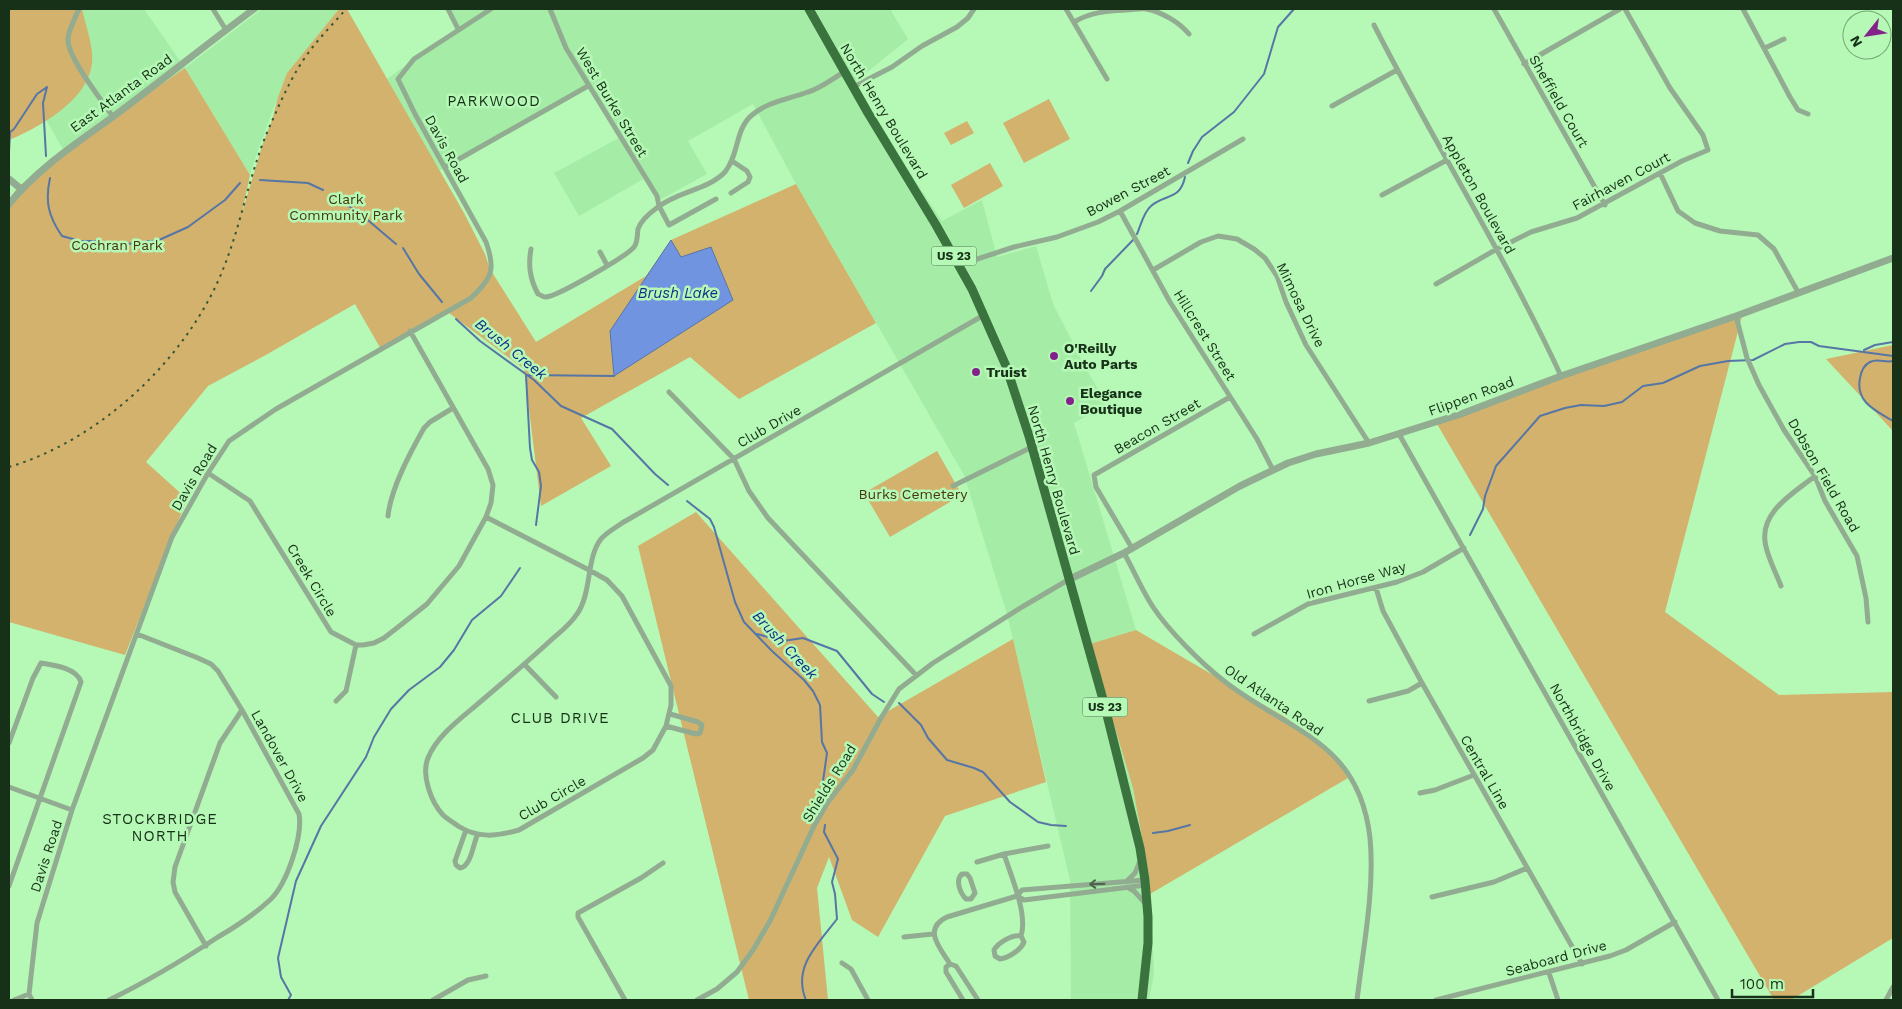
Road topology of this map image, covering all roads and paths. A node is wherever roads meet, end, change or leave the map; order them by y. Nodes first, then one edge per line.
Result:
1 (79, 9) edge
2 (213, 9) edge
3 (254, 9) edge
4 (448, 9) edge
5 (491, 9) edge
6 (550, 9) edge
7 (809, 9) edge
8 (974, 9) edge
9 (1066, 9) edge
10 (1494, 9) edge
11 (1620, 9) edge
12 (1625, 9) edge
13 (1743, 9) edge
14 (1074, 22) junction
15 (1374, 25) dead end
16 (458, 29) junction
17 (226, 30) junction
18 (1189, 34) dead end
19 (1784, 39) dead end
20 (1765, 48) junction
21 (1524, 64) junction
22 (1397, 70) junction
23 (844, 72) junction
24 (1107, 79) dead end
25 (588, 86) junction
26 (853, 87) junction
27 (1332, 106) dead end
28 (1808, 114) dead end
29 (113, 117) junction
30 (1243, 138) dead end
31 (1447, 160) junction
32 (732, 161) junction
33 (445, 167) junction
34 (1660, 173) junction
35 (9, 179) edge
36 (21, 189) junction
37 (731, 193) dead end
38 (1382, 195) dead end
39 (716, 199) dead end
40 (9, 204) edge
41 (1605, 205) junction
42 (659, 206) junction
43 (1120, 211) junction
44 (531, 249) dead end
45 (1497, 249) junction
46 (600, 252) dead end
47 (1893, 258) edge
48 (607, 265) junction
49 (959, 265) junction
50 (1153, 270) junction
51 (1436, 284) dead end
52 (1798, 292) junction
53 (984, 315) junction
54 (1736, 316) junction
55 (410, 332) junction
56 (1561, 376) junction
57 (669, 392) dead end
58 (1230, 397) junction
59 (453, 408) junction
60 (1399, 434) junction
61 (1369, 443) junction
62 (1032, 446) junction
63 (734, 459) junction
64 (1273, 470) junction
65 (208, 473) junction
66 (1815, 476) junction
67 (953, 486) dead end
68 (388, 516) dead end
69 (486, 517) junction
70 (1132, 548) junction
71 (1464, 548) junction
72 (1124, 553) junction
73 (591, 571) junction
74 (1068, 580) junction
75 (1780, 586) dead end
76 (1376, 588) junction
77 (1868, 622) dead end
78 (137, 634) junction
79 (1254, 634) dead end
80 (356, 645) junction
81 (525, 664) junction
82 (916, 675) junction
83 (1422, 683) junction
84 (556, 697) dead end
85 (336, 701) dead end
86 (1369, 701) dead end
87 (242, 710) junction
88 (670, 714) junction
89 (666, 726) junction
90 (9, 743) edge
91 (1474, 775) junction
92 (9, 787) edge
93 (1420, 793) dead end
94 (40, 798) junction
95 (72, 810) junction
96 (466, 830) junction
97 (477, 836) junction
98 (1048, 846) dead end
99 (1004, 854) junction
100 (1142, 857) junction
101 (977, 862) dead end
102 (663, 863) dead end
103 (1527, 868) junction
104 (1146, 882) junction
105 (1123, 885) junction
106 (9, 886) edge
107 (1017, 896) junction
108 (1432, 897) dead end
109 (971, 899) junction
110 (1148, 905) junction
111 (975, 909) junction
112 (1675, 922) junction
113 (934, 934) junction
114 (1021, 936) junction
115 (904, 937) dead end
116 (206, 946) junction
117 (842, 963) dead end
118 (950, 964) junction
119 (1582, 964) junction
120 (1549, 973) junction
121 (486, 976) dead end
122 (1893, 987) edge
123 (972, 990) junction
124 (29, 994) junction
125 (962, 998) edge
126 (436, 999) edge
127 (1452, 999) edge
128 (14, 1000) edge
129 (32, 1000) edge
130 (109, 1000) edge
131 (625, 1000) edge
132 (697, 1000) edge
133 (868, 1000) edge
134 (978, 1000) edge
135 (1142, 1000) edge
136 (1357, 1000) edge
137 (1436, 1000) edge
138 (1558, 1000) edge
139 (1718, 1000) edge
140 (1886, 1000) edge

1 - 29 street
2 - 17 street
3 - 17 street, East Atlanta Road
4 - 16 street
5 - 16 street
6 - 25 street, West Burke Street
7 - 23 highway, North Henry Boulevard / US 23
8 - 26 street
9 - 14 street
10 - 21 street, Sheffield Court
11 - 21 street
12 - 34 street, Fairhaven Court
13 - 20 street
14 - 18 street
14 - 24 street
15 - 22 street, Appleton Boulevard
16 - 33 street, Davis Road
17 - 29 street, East Atlanta Road
19 - 20 street
20 - 28 street
21 - 41 street, Sheffield Court
22 - 27 street
22 - 31 street, Appleton Boulevard
23 - 26 highway, North Henry Boulevard / US 23
23 - 32 street
25 - 33 street
25 - 42 street, West Burke Street
26 - 49 highway, North Henry Boulevard / US 23
29 - 36 street, East Atlanta Road
30 - 43 street, Bowen Street
31 - 38 street
31 - 45 street, Appleton Boulevard
32 - 37 street
32 - 42 street
33 - 55 street, Davis Road
34 - 41 street, Fairhaven Court
34 - 52 street
35 - 36 street
36 - 40 street, East Atlanta Road
39 - 42 street, West Burke Street
41 - 45 street, Fairhaven Court
42 - 48 street
43 - 49 street, Bowen Street
43 - 50 street, Hillcrest Street
44 - 48 street
45 - 51 street, Fairhaven Court
45 - 56 street, Appleton Boulevard
46 - 48 street
47 - 52 street, Flippen Road
49 - 53 highway, North Henry Boulevard / US 23
50 - 58 street, Hillcrest Street
50 - 61 street, Mimosa Drive
52 - 54 street, Flippen Road
53 - 62 highway, North Henry Boulevard / US 23
53 - 63 street, Club Drive
54 - 56 street, Flippen Road
54 - 66 street, Dobson Field Road
55 - 59 street
55 - 65 street, Davis Road
56 - 60 street, Flippen Road
57 - 63 street
58 - 64 street, Hillcrest Street
58 - 70 street, Beacon Street
59 - 68 street
59 - 69 street
60 - 61 street, Flippen Road
60 - 71 street, Northbridge Drive
61 - 64 street, Flippen Road
62 - 67 street
62 - 74 highway, North Henry Boulevard / US 23
63 - 73 street
63 - 82 street, Club Drive
64 - 70 street, Flippen Road
65 - 78 street, Davis Road
65 - 80 street, Creek Circle
66 - 75 street
66 - 77 street, Dobson Field Road
69 - 73 street, Club Circle
69 - 80 street
70 - 72 street, Flippen Road
71 - 76 street, Iron Horse Way
71 - 112 street, Northbridge Drive
72 - 74 street, Flippen Road
72 - 136 street, Old Atlanta Road
73 - 81 street
73 - 88 street, Club Circle
74 - 82 street, Shields Road
74 - 100 highway, North Henry Boulevard / US 23
76 - 79 street, Iron Horse Way
76 - 83 street, Central Line
78 - 87 street, Landover Drive
78 - 95 street, Davis Road
80 - 85 street
81 - 84 street
81 - 96 street
82 - 132 street, Shields Road
83 - 86 street
83 - 91 street, Central Line
87 - 116 street
87 - 116 street, Landover Drive
88 - 89 street, Club Circle
88 - 89 street
89 - 97 street, Club Circle
90 - 94 street
91 - 93 street
91 - 103 street, Central Line
92 - 94 street
94 - 95 street
94 - 106 street
95 - 124 street, Davis Road
96 - 97 street
96 - 97 street
98 - 99 street
99 - 101 street
99 - 107 street
100 - 104 highway, North Henry Boulevard / US 23
100 - 105 street
102 - 131 street
103 - 108 street
103 - 119 street, Central Line
104 - 105 street
104 - 110 highway, North Henry Boulevard / US 23
105 - 107 street
105 -> 107 street
105 - 110 street
107 - 111 street
107 - 114 street
109 - 109 street
109 - 111 street
110 - 135 highway, North Henry Boulevard / US 23
111 - 113 street
112 - 119 street, Seaboard Drive
112 - 139 street, Northbridge Drive
113 - 115 street
113 - 118 street
114 - 114 street
116 - 130 street, Landover Drive
117 - 133 street
118 - 123 street
118 - 125 street
119 - 120 street, Seaboard Drive
120 - 127 street, Seaboard Drive
120 - 138 street
121 - 126 street
122 - 140 street
123 - 125 street
123 - 134 street
124 - 128 street
124 - 129 street
127 - 137 street, Seaboard Drive

